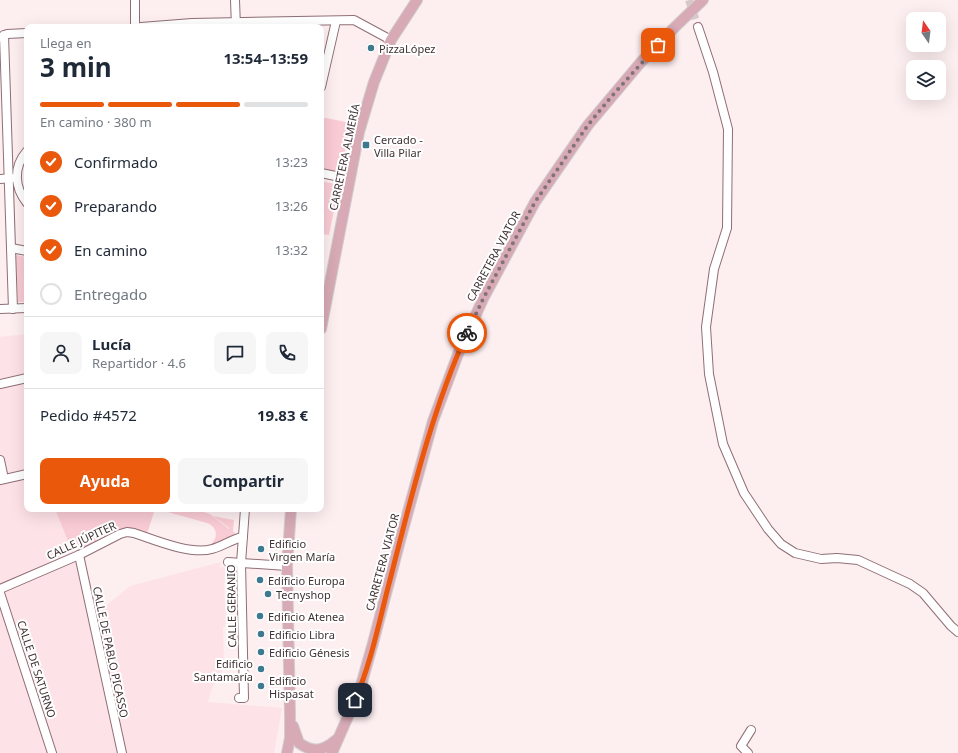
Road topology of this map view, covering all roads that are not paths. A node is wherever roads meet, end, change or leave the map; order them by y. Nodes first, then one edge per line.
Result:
1 (135, 0) edge
2 (235, 0) edge
3 (417, 0) edge
4 (703, 0) edge
5 (336, 21) junction
6 (136, 24) edge
7 (236, 24) edge
8 (293, 24) edge
9 (698, 27) tunnel mouth
10 (24, 33) edge
11 (2, 36) edge
12 (391, 40) junction
13 (324, 71) edge
14 (8, 145) junction
15 (24, 154) edge
16 (24, 157) edge
17 (24, 160) edge
18 (324, 174) edge
19 (13, 178) junction
20 (0, 179) edge
21 (350, 179) junction
22 (24, 191) edge
23 (24, 199) edge
24 (24, 202) edge
25 (10, 213) junction
26 (11, 248) junction
27 (24, 250) edge
28 (24, 308) edge
29 (0, 309) edge
30 (13, 309) junction
31 (324, 313) edge
32 (24, 379) edge
33 (0, 384) edge
34 (0, 460) edge
35 (24, 475) edge
36 (2, 479) edge
37 (246, 512) edge
38 (291, 512) edge
39 (243, 537) junction
40 (79, 555) junction
41 (228, 562) dead end
42 (241, 563) junction
43 (287, 566) junction
44 (0, 588) edge
45 (0, 593) edge
46 (958, 632) edge
47 (239, 698) dead end
48 (290, 714) junction
49 (751, 730) dead end
50 (340, 736) junction
51 (52, 753) edge
52 (122, 753) edge
53 (280, 753) edge
54 (287, 753) edge
55 (332, 753) edge
56 (748, 753) edge

1 - 6 street
2 - 7 street
3 - 12 main road, CARRETERA ALMERÍA
4 - 50 main road, CARRETERA VIATOR
5 - 8 street
5 - 12 street
5 - 13 street
9 - 46 street
10 - 11 street
11 - 14 street
12 - 21 main road, CARRETERA ALMERÍA
14 - 15 street
14 - 19 street
16 - 19 street
17 - 22 street
18 - 21 street
19 - 20 street
19 - 23 street
19 - 25 street
21 - 31 main road, CARRETERA ALMERÍA
24 - 25 street
25 - 26 street
26 - 27 street
26 - 30 street
28 - 30 street
29 - 30 street
32 - 33 street
34 - 36 street
35 - 36 street
37 - 39 street, CALLE GERANIO
38 - 43 main road
39 - 40 street, CALLE JÚPITER
39 - 42 street, CALLE GERANIO
40 - 44 street, CALLE JÚPITER
40 - 52 street, CALLE DE PABLO PICASSO
41 - 42 street
42 - 43 street
42 - 47 street, CALLE GERANIO
43 - 48 main road
45 - 51 street, CALLE DE SATURNO
48 - 50 main road
48 - 53 main road
48 - 54 main road
49 - 56 street
50 - 55 main road, CARRETERA VIATOR

